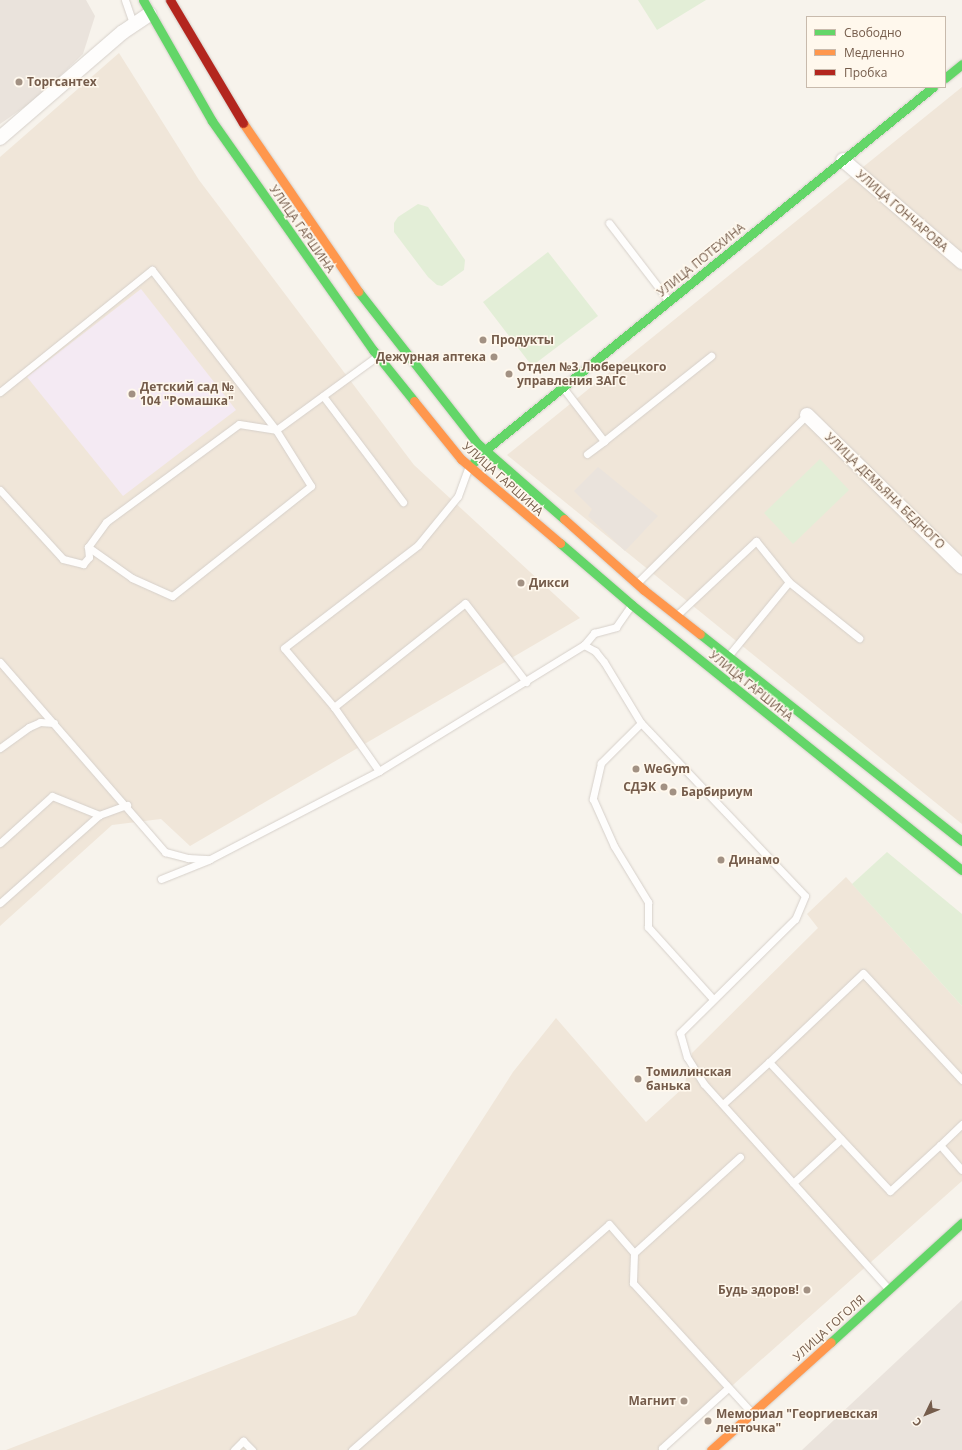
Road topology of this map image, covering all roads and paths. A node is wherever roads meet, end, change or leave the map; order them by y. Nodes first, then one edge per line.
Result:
1 (125, 0) edge
2 (143, 0) edge
3 (170, 0) edge
4 (150, 14) junction
5 (134, 26) junction
6 (962, 64) edge
7 (946, 77) edge
8 (933, 88) edge
9 (0, 138) edge
10 (843, 160) junction
11 (609, 223) dead end
12 (962, 262) edge
13 (669, 301) junction
14 (378, 356) junction
15 (711, 356) dead end
16 (562, 388) junction
17 (0, 392) edge
18 (323, 396) junction
19 (807, 415) joint
20 (276, 430) junction
21 (604, 441) junction
22 (484, 451) junction
23 (587, 454) dead end
24 (469, 467) junction
25 (0, 490) edge
26 (403, 502) dead end
27 (88, 547) junction
28 (962, 567) edge
29 (789, 582) junction
30 (636, 584) junction
31 (632, 605) junction
32 (676, 616) junction
33 (859, 638) dead end
34 (584, 645) junction
35 (728, 656) junction
36 (0, 662) edge
37 (526, 682) junction
38 (334, 707) junction
39 (54, 722) junction
40 (642, 723) junction
41 (0, 748) edge
42 (379, 772) junction
43 (127, 805) junction
44 (99, 815) junction
45 (962, 841) edge
46 (0, 842) edge
47 (210, 859) junction
48 (962, 870) edge
49 (161, 879) dead end
50 (0, 903) edge
51 (713, 999) junction
52 (768, 1062) junction
53 (962, 1080) edge
54 (723, 1104) junction
55 (962, 1124) edge
56 (842, 1139) junction
57 (940, 1145) junction
58 (740, 1157) dead end
59 (962, 1170) edge
60 (793, 1183) junction
61 (962, 1223) edge
62 (634, 1253) junction
63 (889, 1289) junction
64 (728, 1388) junction
65 (752, 1413) junction
66 (234, 1450) edge
67 (252, 1450) edge
68 (352, 1450) edge
69 (664, 1450) edge
70 (711, 1450) edge

1 - 5 lane
2 - 4 main road, УЛИЦА ГАРШИНА
3 - 22 main road, УЛИЦА ГАРШИНА
4 - 5 street
4 - 14 main road, УЛИЦА ГАРШИНА
5 - 9 street
6 - 7 main road
8 - 10 main road, УЛИЦА ПОТЕХИНА
10 - 12 street, УЛИЦА ГОНЧАРОВА
10 - 13 main road, УЛИЦА ПОТЕХИНА
11 - 13 lane
13 - 16 main road, УЛИЦА ПОТЕХИНА
14 - 18 lane
14 - 24 main road, УЛИЦА ГАРШИНА
15 - 21 lane
16 - 21 lane
16 - 22 main road, УЛИЦА ПОТЕХИНА
17 - 20 lane
18 - 20 lane
18 - 26 lane
19 - 28 street, УЛИЦА ДЕМЬЯНА БЕДНОГО
19 - 30 lane
20 - 27 lane
20 - 27 lane
21 - 23 lane
22 - 24 main road, УЛИЦА ПОТЕХИНА
22 - 30 main road, УЛИЦА ГАРШИНА
24 - 31 main road, УЛИЦА ГАРШИНА
24 - 38 lane
25 - 27 lane
29 - 32 lane
29 - 33 lane
29 - 35 lane
30 - 32 main road, УЛИЦА ГАРШИНА
31 - 34 lane
31 - 48 main road, УЛИЦА ГАРШИНА
32 - 35 main road, УЛИЦА ГАРШИНА
34 - 37 lane
34 - 40 lane
35 - 45 main road, УЛИЦА ГАРШИНА
36 - 39 lane
37 - 38 lane
37 - 42 lane
38 - 42 lane
39 - 41 lane
39 - 43 lane
40 - 51 lane
40 - 51 lane
42 - 47 lane
43 - 44 lane
43 - 47 lane
44 - 46 lane
44 - 50 lane
47 - 49 lane
51 - 54 lane
52 - 53 lane
52 - 54 lane
52 - 56 lane
54 - 60 lane
55 - 57 lane
56 - 57 lane
56 - 60 lane
57 - 59 lane
58 - 62 lane
60 - 63 lane
61 - 63 main road, УЛИЦА ГОГОЛЯ
62 - 64 lane
62 - 68 lane
63 - 65 main road, УЛИЦА ГОГОЛЯ
64 - 65 lane
64 - 69 lane
65 - 70 main road, УЛИЦА ГОГОЛЯ
66 - 67 lane

